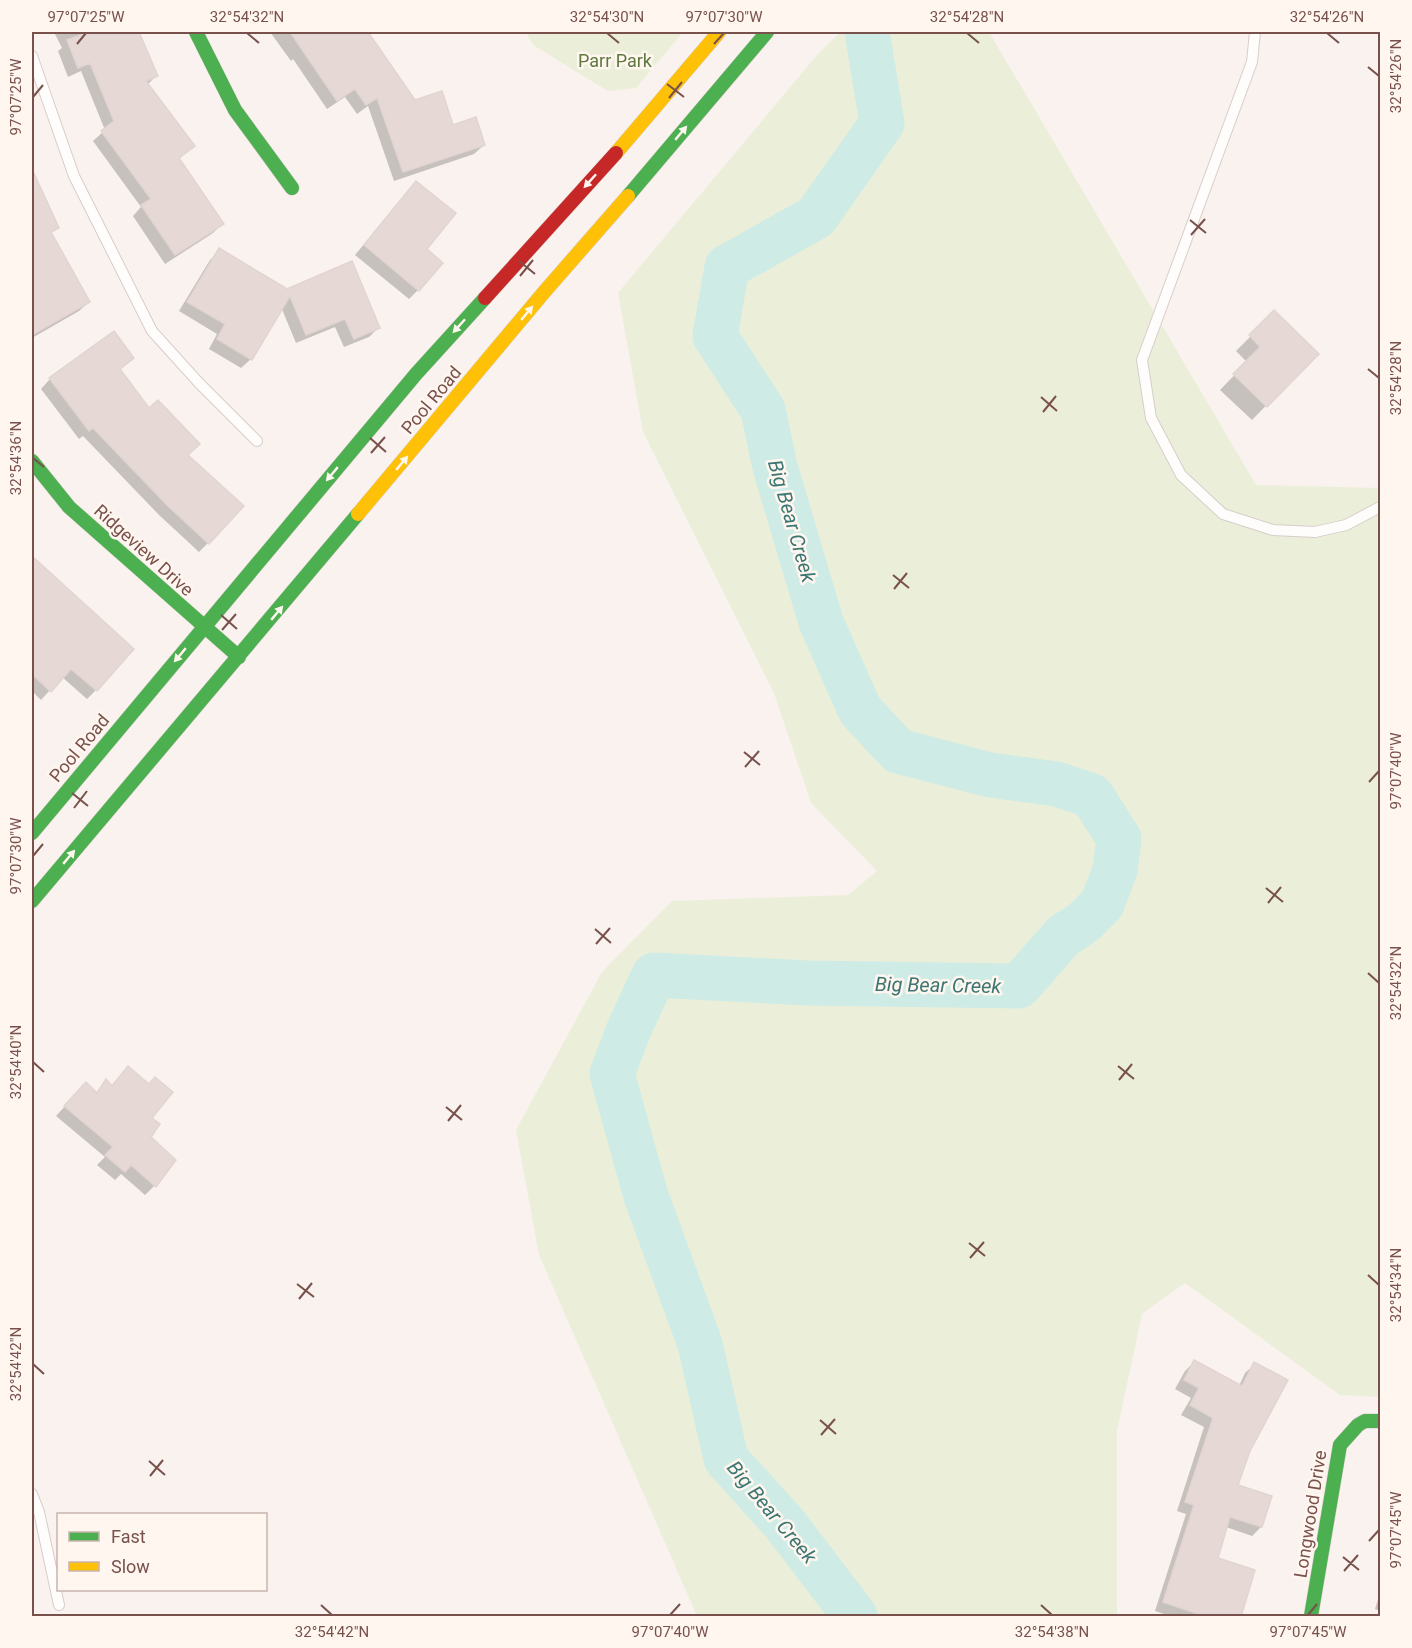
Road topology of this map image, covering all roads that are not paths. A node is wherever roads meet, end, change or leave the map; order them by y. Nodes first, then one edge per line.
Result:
1 (196, 32) edge
2 (719, 32) edge
3 (766, 32) edge
4 (1256, 32) edge
5 (32, 56) edge
6 (292, 188) dead end
7 (257, 441) dead end
8 (32, 461) edge
9 (1380, 507) edge
10 (204, 627) junction
11 (239, 657) junction
12 (32, 833) edge
13 (32, 901) edge
14 (1380, 1422) edge
15 (32, 1494) edge
16 (59, 1605) dead end
17 (1311, 1617) edge

1 - 6 main road
2 -> 10 main road, Pool Road
11 -> 3 main road, Pool Road
4 - 9 lane
5 - 7 lane
8 - 10 main road, Ridgeview Drive
10 - 11 main road, Ridgeview Drive
10 -> 12 main road, Pool Road
13 -> 11 main road, Pool Road
14 - 17 main road, Longwood Drive
15 - 16 lane

